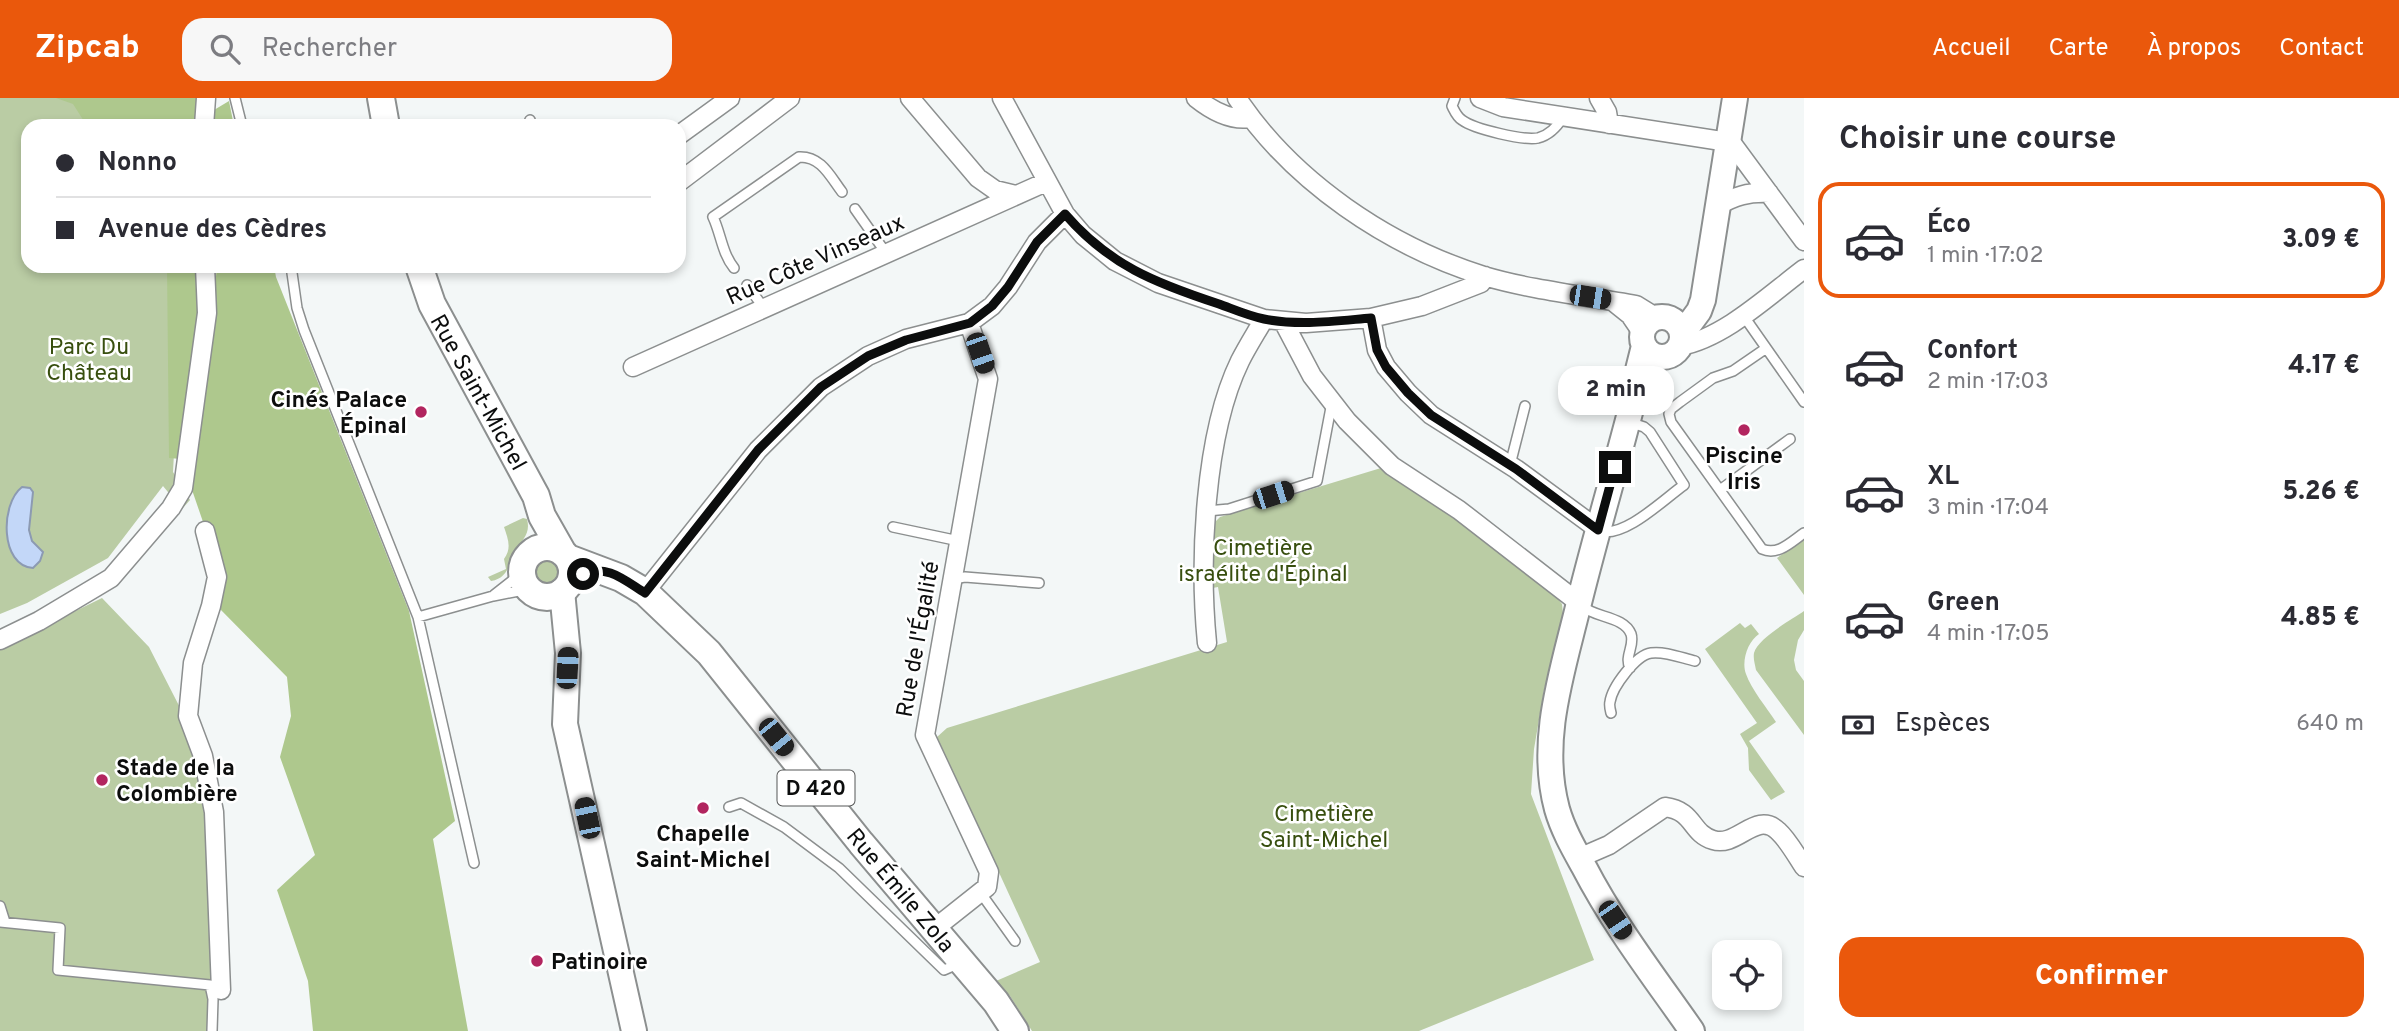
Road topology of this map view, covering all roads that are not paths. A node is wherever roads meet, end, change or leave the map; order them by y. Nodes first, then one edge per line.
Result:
1 (206, 98) edge
2 (235, 98) edge
3 (382, 98) edge
4 (790, 98) edge
5 (910, 98) edge
6 (1002, 98) edge
7 (1196, 98) edge
8 (1237, 98) edge
9 (1455, 98) edge
10 (1480, 98) edge
11 (1589, 98) edge
12 (1599, 98) edge
13 (1735, 98) edge
14 (721, 101) edge
15 (1563, 117) junction
16 (1250, 118) junction
17 (205, 119) edge
18 (240, 119) edge
19 (385, 119) edge
20 (1586, 120) junction
21 (1609, 124) junction
22 (686, 129) edge
23 (1728, 142) junction
24 (686, 176) edge
25 (1046, 182) junction
26 (842, 192) dead end
27 (1769, 192) junction
28 (1016, 195) junction
29 (1717, 206) junction
30 (855, 209) dead end
31 (1065, 214) junction
32 (1801, 234) edge
33 (887, 254) junction
34 (734, 268) dead end
35 (1804, 269) edge
36 (205, 273) edge
37 (292, 273) edge
38 (421, 273) edge
39 (1485, 276) junction
40 (747, 285) dead end
41 (764, 308) junction
42 (1743, 315) junction
43 (1371, 318) junction
44 (1264, 319) junction
45 (1283, 321) junction
46 (970, 323) junction
47 (1662, 336) junction
48 (1765, 349) junction
49 (633, 367) dead end
50 (1332, 401) junction
51 (1804, 402) edge
52 (1525, 406) dead end
53 (1631, 411) junction
54 (1790, 439) dead end
55 (1510, 465) junction
56 (1720, 489) junction
57 (1207, 510) junction
58 (542, 516) junction
59 (893, 527) dead end
60 (1598, 530) junction
61 (205, 531) dead end
62 (1804, 533) edge
63 (960, 541) junction
64 (551, 577) junction
65 (953, 579) junction
66 (1039, 583) dead end
67 (645, 593) junction
68 (493, 596) junction
69 (1579, 603) junction
70 (418, 617) junction
71 (0, 640) edge
72 (1207, 643) dead end
73 (1695, 661) dead end
74 (1630, 667) junction
75 (1611, 713) dead end
76 (729, 807) dead end
77 (1579, 858) junction
78 (474, 863) dead end
79 (1804, 867) edge
80 (980, 892) junction
81 (0, 906) edge
82 (2, 922) edge
83 (934, 929) junction
84 (1015, 941) dead end
85 (962, 962) junction
86 (220, 990) dead end
87 (212, 1031) edge
88 (634, 1031) edge
89 (1015, 1031) edge
90 (1692, 1031) edge

1 - 17 street
2 - 18 lane
3 - 19 main road
4 - 24 street
5 - 28 street
6 - 25 street
7 - 16 street
8 - 16 street
9 - 15 lane
10 - 15 street
11 - 20 street
12 - 21 street
13 - 23 street
14 - 22 street
15 - 20 street
16 - 39 street
20 - 21 street
21 - 23 street
23 - 27 street
23 - 29 street
25 - 28 street, Rue Côte Vinseaux
25 - 31 street
26 - 34 lane
27 - 29 street
27 - 32 street
28 - 33 street, Rue Côte Vinseaux
29 - 47 street
30 - 33 lane
31 - 44 street
31 - 46 street
33 - 41 street, Rue Côte Vinseaux
35 - 42 street
36 - 71 street
37 - 70 lane
38 - 58 main road, Rue Saint-Michel
39 - 43 street
39 - 47 street
40 - 41 lane
41 - 49 street, Rue Côte Vinseaux
42 - 47 street
42 - 48 lane
43 - 45 street
43 - 55 street
44 - 45 street
44 - 57 street
45 - 50 street
46 - 63 street, Rue de l'Égalité
46 - 67 street
47 - 53 street
48 - 51 lane
48 - 56 lane
50 - 57 lane
50 - 69 street
52 - 55 lane
53 - 60 street
53 - 60 lane
54 - 56 lane
55 - 60 street
56 - 62 lane
57 - 72 street
58 - 64 main road, Rue Saint-Michel
58 - 64 main road
59 - 63 lane
60 - 69 street
61 - 86 street
63 - 65 street, Rue de l'Égalité
64 - 67 main road, Rue Émile Zola / D 420
64 - 68 lane
64 - 68 lane
64 - 88 street
65 - 66 lane
65 - 80 street, Rue de l'Égalité
67 - 83 main road, Rue Émile Zola / D 420
68 - 70 lane
69 - 74 lane
69 - 77 street
70 - 78 lane
73 - 74 lane
74 - 75 lane
76 - 85 lane
77 - 79 street
77 - 90 street
80 - 83 street
80 - 84 lane
81 - 82 lane
82 - 87 lane
83 - 85 main road, Rue Émile Zola / D 420
85 - 89 main road, Rue Émile Zola / D 420

